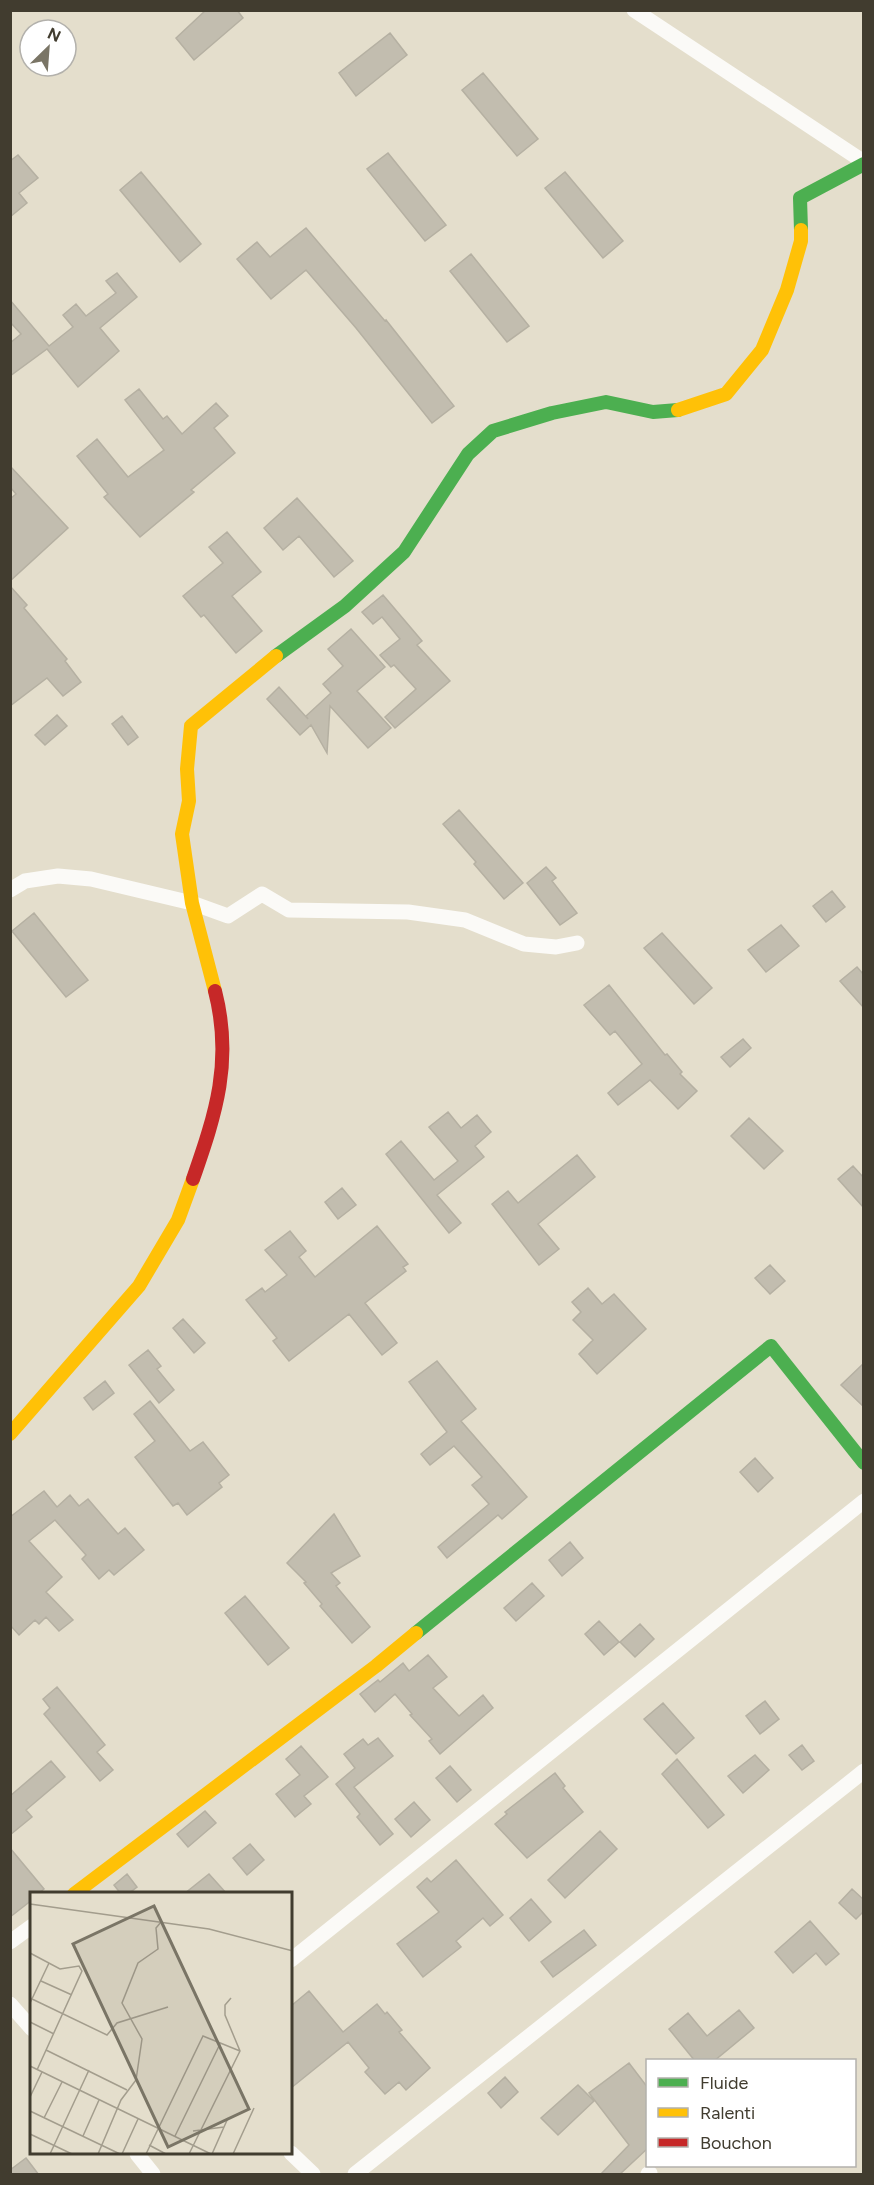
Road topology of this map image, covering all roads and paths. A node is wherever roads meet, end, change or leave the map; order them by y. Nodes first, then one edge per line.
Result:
1 (633, 10) edge
2 (864, 163) edge
3 (10, 890) edge
4 (192, 903) junction
5 (577, 943) dead end
6 (10, 1434) edge
7 (864, 1463) edge
8 (864, 1501) edge
9 (864, 1770) edge
10 (77, 1892) edge
11 (30, 1927) edge
12 (10, 1942) edge
13 (292, 1959) edge
14 (10, 2004) edge
15 (30, 2027) edge
16 (292, 2154) edge
17 (137, 2155) edge
18 (153, 2175) edge
19 (313, 2175) edge
20 (355, 2175) edge

1 - 2 street
2 - 4 street
3 - 4 street
4 - 5 street
4 - 6 street
7 - 10 street
8 - 13 street
9 - 20 street
11 - 12 street
14 - 15 street
16 - 19 street
17 - 18 street

